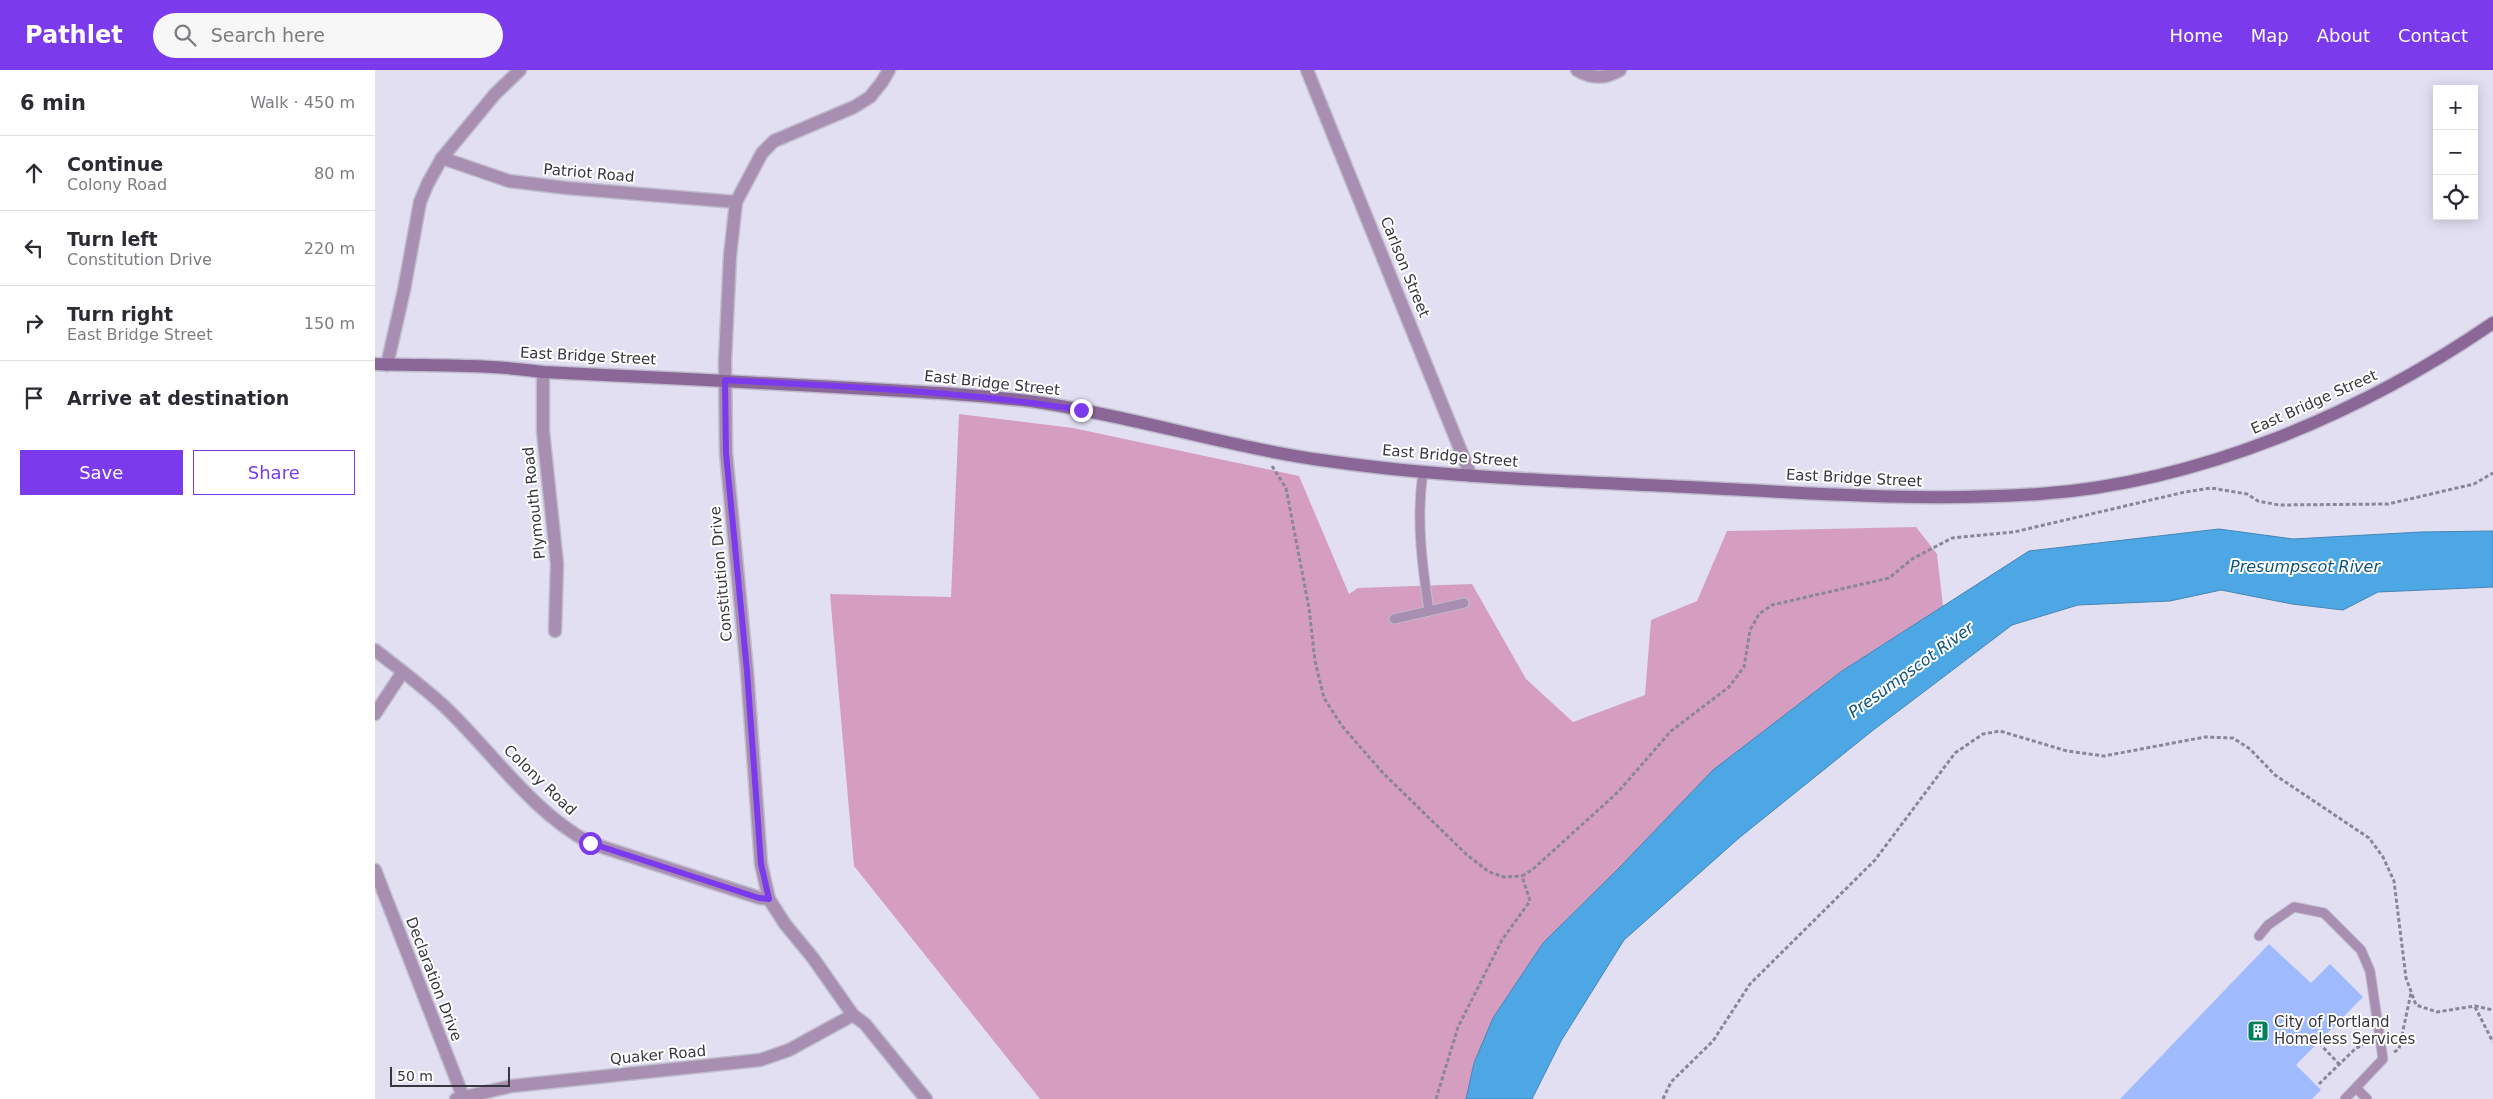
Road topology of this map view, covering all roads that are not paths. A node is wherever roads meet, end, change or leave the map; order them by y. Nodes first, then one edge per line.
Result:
1 (521, 70) edge
2 (889, 70) edge
3 (1307, 70) edge
4 (1577, 70) edge
5 (1620, 70) edge
6 (442, 158) junction
7 (736, 202) junction
8 (2493, 322) edge
9 (381, 365) edge
10 (543, 372) junction
11 (725, 380) junction
12 (1423, 472) junction
13 (1471, 476) junction
14 (1464, 603) dead end
15 (1429, 611) junction
16 (1394, 619) dead end
17 (555, 631) dead end
18 (375, 650) edge
19 (402, 673) junction
20 (375, 714) edge
21 (375, 870) edge
22 (769, 899) junction
23 (2259, 936) dead end
24 (853, 1015) junction
25 (2355, 1088) junction
26 (461, 1098) edge
27 (926, 1099) edge
28 (2345, 1099) edge
29 (2367, 1099) edge

1 - 6 street
2 - 7 street, Constitution Drive
3 - 13 street, Carlson Street
4 - 5 street
6 - 7 street, Patriot Road
6 - 9 street
7 - 11 street, Constitution Drive
8 - 13 street, East Bridge Street
9 - 10 street, East Bridge Street
10 - 11 street, East Bridge Street
10 - 17 street, Plymouth Road
11 - 12 street, East Bridge Street
11 - 22 street, Constitution Drive
12 - 13 street, East Bridge Street
12 - 15 lane
14 - 15 lane
15 - 16 lane
18 - 19 street, Colony Road
19 - 20 street
19 - 22 street, Colony Road
21 - 26 street, Declaration Drive
22 - 24 street, Constitution Drive
23 - 25 lane
24 - 26 street, Quaker Road
24 - 27 street, Constitution Drive
25 - 28 lane
25 - 29 lane

